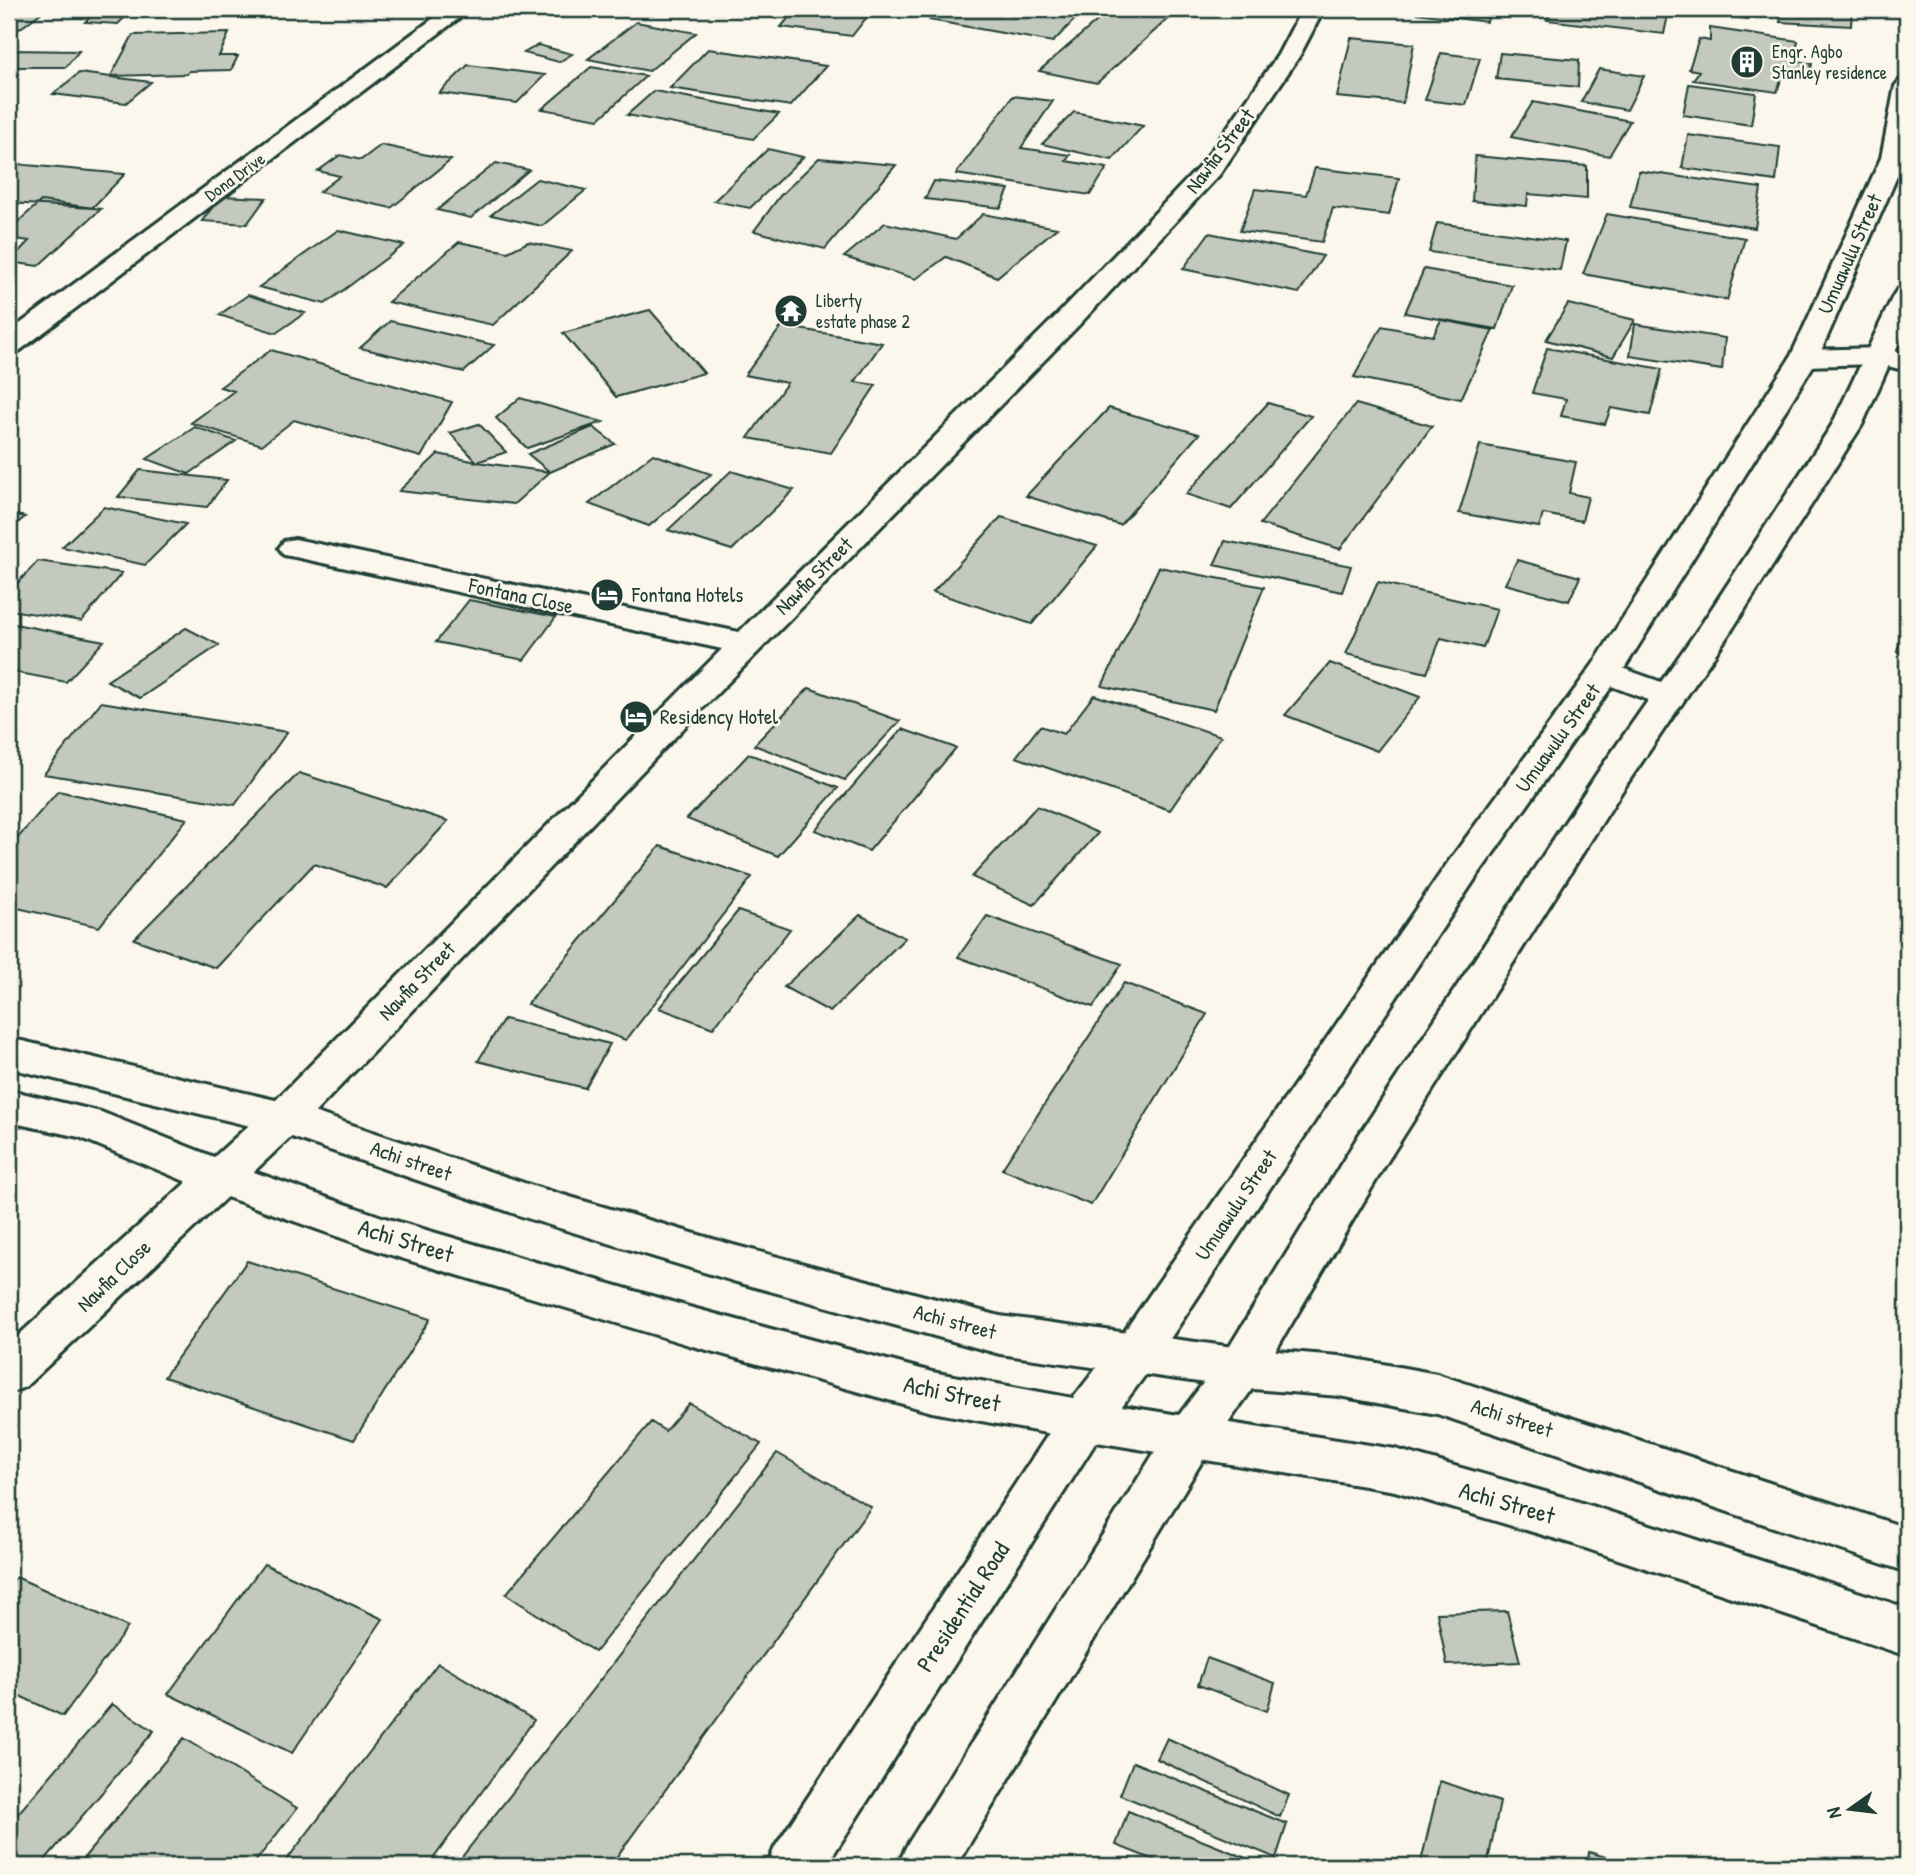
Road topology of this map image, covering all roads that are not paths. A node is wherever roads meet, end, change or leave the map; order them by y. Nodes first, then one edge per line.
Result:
1 (460, 9) edge
2 (1313, 9) edge
3 (1907, 86) edge
4 (1907, 296) edge
5 (9, 345) edge
6 (1804, 358) junction
7 (1894, 360) edge
8 (295, 548) dead end
9 (747, 644) junction
10 (1605, 672) junction
11 (1669, 697) junction
12 (9, 1053) edge
13 (9, 1106) edge
14 (284, 1118) junction
15 (219, 1177) junction
16 (1136, 1352) junction
17 (1241, 1368) junction
18 (9, 1373) edge
19 (1084, 1420) junction
20 (1191, 1438) junction
21 (1907, 1550) edge
22 (1907, 1632) edge
23 (794, 1866) edge
24 (925, 1866) edge

1 - 5 street, Dona Drive
2 - 9 street, Nawfia Street
3 - 6 street, Umuawulu Street
4 - 7 street
6 - 7 street
6 - 10 street, Umuawulu Street
7 - 11 street
8 - 9 street, Fontana Close
9 - 14 street, Nawfia Street
10 - 11 street
10 - 16 street, Umuawulu Street
11 - 17 street
12 - 14 street, Achi street
13 - 15 street, Achi Street
14 - 15 street, Nawfia Street
14 - 16 street, Achi street
15 - 18 street, Nawfia Close
15 - 19 street, Achi Street
16 - 17 street, Achi street
16 - 19 street, Presidential Road
17 - 20 street
17 - 21 street, Achi street
19 - 20 street, Achi Street
19 - 23 street, Presidential Road
20 - 22 street, Achi Street
20 - 24 street

